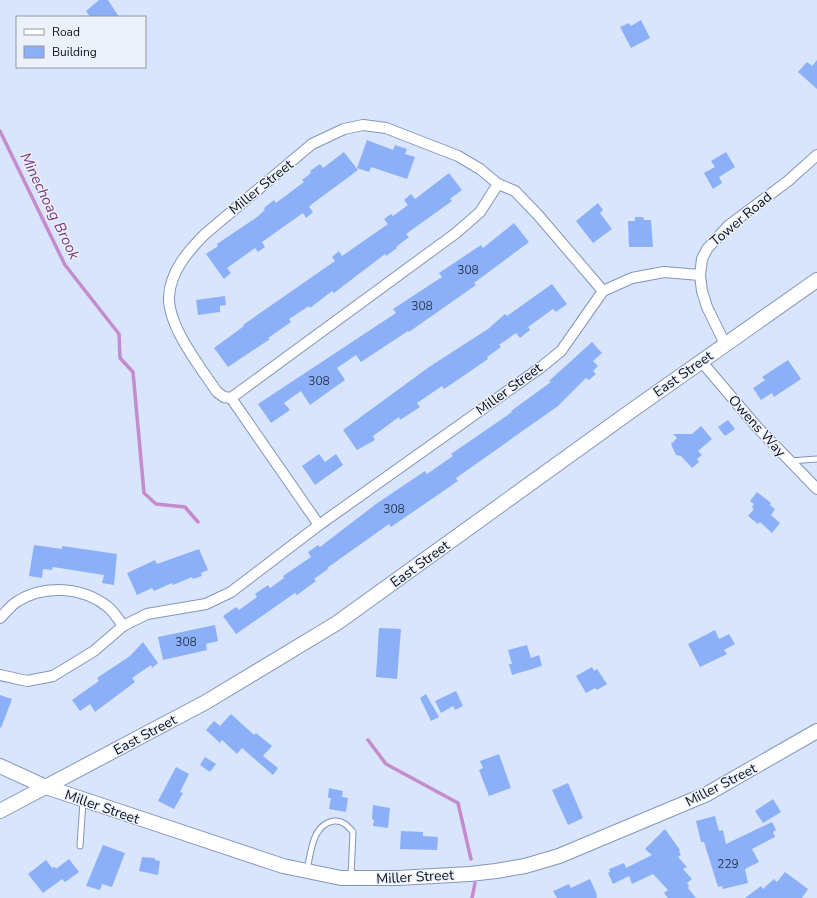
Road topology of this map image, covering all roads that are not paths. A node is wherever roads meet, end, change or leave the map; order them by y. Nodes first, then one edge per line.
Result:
1 (817, 155) edge
2 (498, 184) junction
3 (700, 274) junction
4 (817, 280) edge
5 (603, 291) junction
6 (725, 344) junction
7 (701, 361) junction
8 (231, 398) junction
9 (817, 459) edge
10 (789, 461) junction
11 (817, 489) edge
12 (319, 525) junction
13 (0, 618) edge
14 (124, 626) junction
15 (0, 675) edge
16 (817, 731) edge
17 (0, 766) edge
18 (46, 787) junction
19 (83, 800) junction
20 (0, 811) edge
21 (80, 846) dead end
22 (306, 871) junction
23 (351, 878) junction

1 - 3 street, Tower Road
2 - 5 street, Miller Street
2 - 8 street
2 - 8 street, Miller Street
3 - 5 street
3 - 6 street, Tower Road
4 - 6 main road, East Street
5 - 12 street, Miller Street
6 - 7 main road, East Street
7 - 10 street, Owens Way
7 - 18 main road, East Street
8 - 12 street, Miller Street
9 - 10 lane
10 - 11 street, Owens Way
12 - 14 street, Miller Street
13 - 14 street
14 - 15 street, Miller Street
16 - 23 main road, Miller Street
17 - 18 main road, Miller Street
18 - 19 main road, Miller Street
18 - 20 main road, East Street
19 - 21 lane
19 - 22 main road, Miller Street
22 - 23 main road, Miller Street
22 - 23 lane

